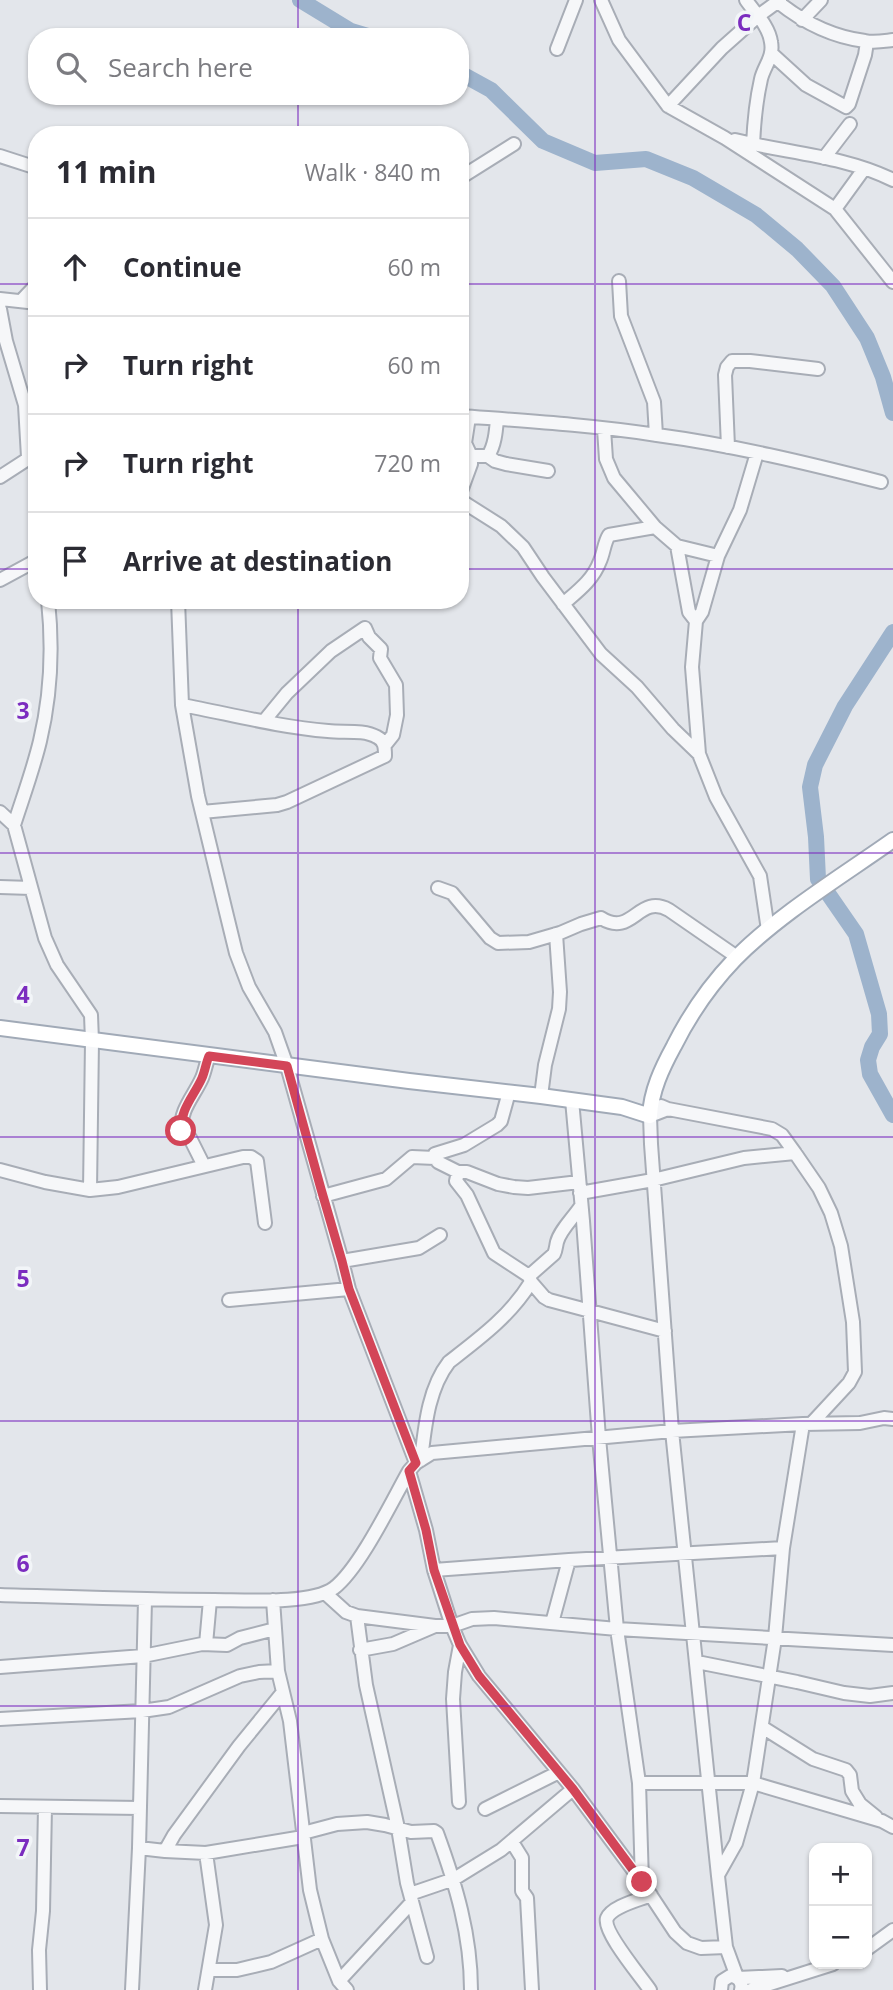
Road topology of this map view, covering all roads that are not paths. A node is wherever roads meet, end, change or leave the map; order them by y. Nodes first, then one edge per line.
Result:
1 (576, 0) edge
2 (601, 0) edge
3 (746, 0) edge
4 (821, 0) edge
5 (779, 1) edge
6 (758, 16) junction
7 (802, 20) junction
8 (893, 40) edge
9 (867, 42) junction
10 (557, 50) dead end
11 (772, 54) junction
12 (668, 106) junction
13 (850, 124) dead end
14 (725, 138) junction
15 (514, 144) dead end
16 (753, 145) junction
17 (0, 156) edge
18 (824, 159) junction
19 (28, 165) edge
20 (864, 169) junction
21 (469, 172) edge
22 (893, 180) edge
23 (835, 209) junction
24 (619, 281) dead end
25 (893, 282) edge
26 (28, 294) edge
27 (0, 299) edge
28 (21, 302) junction
29 (28, 302) edge
30 (0, 309) edge
31 (3, 341) edge
32 (818, 369) dead end
33 (25, 405) junction
34 (28, 408) edge
35 (469, 416) edge
36 (497, 419) junction
37 (28, 424) edge
38 (604, 429) junction
39 (656, 435) junction
40 (728, 447) junction
41 (469, 451) edge
42 (757, 453) junction
43 (471, 456) junction
44 (488, 456) junction
45 (28, 458) edge
46 (469, 469) edge
47 (548, 471) dead end
48 (0, 477) edge
49 (881, 482) dead end
50 (469, 506) edge
51 (655, 527) junction
52 (677, 546) junction
53 (718, 556) junction
54 (28, 565) edge
55 (0, 580) edge
56 (563, 604) junction
57 (49, 609) edge
58 (178, 609) edge
59 (696, 621) junction
60 (182, 705) junction
61 (264, 721) junction
62 (385, 745) junction
63 (699, 754) junction
64 (0, 812) edge
65 (202, 812) junction
66 (14, 825) junction
67 (893, 840) edge
68 (0, 887) edge
69 (31, 888) junction
70 (438, 888) dead end
71 (768, 930) junction
72 (556, 934) junction
73 (737, 957) junction
74 (0, 1028) edge
75 (92, 1041) junction
76 (209, 1056) junction
77 (287, 1066) junction
78 (509, 1092) junction
79 (541, 1096) junction
80 (572, 1100) junction
81 (651, 1101) junction
82 (622, 1107) junction
83 (668, 1109) junction
84 (650, 1116) junction
85 (795, 1153) junction
86 (435, 1158) junction
87 (204, 1167) junction
88 (0, 1170) edge
89 (458, 1172) junction
90 (653, 1180) junction
91 (90, 1189) junction
92 (580, 1194) junction
93 (323, 1196) junction
94 (265, 1223) dead end
95 (440, 1236) dead end
96 (342, 1261) junction
97 (530, 1279) junction
98 (349, 1289) junction
99 (229, 1300) dead end
100 (590, 1312) junction
101 (665, 1331) junction
102 (893, 1419) edge
103 (807, 1424) junction
104 (672, 1431) junction
105 (599, 1438) junction
106 (416, 1464) junction
107 (783, 1548) junction
108 (685, 1553) junction
109 (611, 1558) junction
110 (569, 1560) junction
111 (434, 1570) junction
112 (325, 1593) junction
113 (0, 1595) edge
114 (145, 1600) junction
115 (210, 1600) junction
116 (273, 1600) junction
117 (357, 1616) junction
118 (552, 1623) junction
119 (435, 1626) junction
120 (452, 1626) junction
121 (275, 1629) junction
122 (617, 1629) junction
123 (693, 1632) junction
124 (775, 1638) junction
125 (206, 1644) junction
126 (460, 1645) junction
127 (893, 1645) edge
128 (360, 1650) junction
129 (143, 1656) junction
130 (697, 1662) junction
131 (0, 1667) edge
132 (278, 1671) junction
133 (769, 1678) junction
134 (283, 1692) junction
135 (893, 1693) edge
136 (142, 1711) junction
137 (0, 1719) edge
138 (762, 1727) junction
139 (559, 1772) junction
140 (709, 1782) junction
141 (639, 1783) junction
142 (753, 1783) junction
143 (573, 1789) junction
144 (459, 1802) dead end
145 (0, 1806) edge
146 (45, 1807) junction
147 (140, 1808) junction
148 (485, 1809) dead end
149 (887, 1824) edge
150 (398, 1828) junction
151 (303, 1835) junction
152 (512, 1842) junction
153 (139, 1848) junction
154 (165, 1851) junction
155 (206, 1853) junction
156 (718, 1876) junction
157 (454, 1880) junction
158 (642, 1882) junction
159 (651, 1895) junction
160 (411, 1898) junction
161 (893, 1930) edge
162 (322, 1940) junction
163 (872, 1945) edge
164 (727, 1950) junction
165 (427, 1958) dead end
166 (816, 1969) edge
167 (209, 1970) junction
168 (793, 1976) junction
169 (738, 1982) edge
170 (343, 1985) edge
171 (720, 1986) edge
172 (40, 1990) edge
173 (132, 1990) edge
174 (205, 1990) edge
175 (471, 1990) edge
176 (532, 1990) edge
177 (650, 1990) edge
178 (751, 1990) edge

1 - 10 street
2 - 12 street
3 - 6 street
4 - 7 street
5 - 6 street
5 - 7 street
6 - 11 street
6 - 12 street
7 - 9 street
8 - 9 street
9 - 11 street
11 - 16 street
12 - 14 street
13 - 18 street
14 - 16 street
14 - 23 street
15 - 21 street
16 - 18 street
17 - 19 street
18 - 20 street
20 - 22 street
20 - 23 street
23 - 25 street
24 - 39 street
26 - 28 street
27 - 28 street
28 - 29 street
30 - 31 street
31 - 33 street
32 - 40 street
33 - 34 street
33 - 37 street
35 - 36 street
36 - 38 street
36 - 44 street
38 - 39 street
38 - 51 street
39 - 40 street
40 - 42 street
41 - 43 street
42 - 49 street
42 - 53 street
43 - 44 street
43 - 46 street
44 - 47 street
45 - 48 street
50 - 56 street
51 - 52 street
51 - 56 street
52 - 53 street
52 - 59 street
53 - 59 street
54 - 55 street
56 - 63 street
57 - 66 street
58 - 60 street
59 - 63 street
60 - 61 street
60 - 65 street
61 - 62 street
61 - 62 street
62 - 65 street
63 - 71 street
64 - 66 street
65 - 77 street
66 - 69 street
67 - 71 main road
68 - 69 street
69 - 75 street
70 - 72 street
71 - 73 main road
72 - 73 street
72 - 79 street
73 - 81 main road
74 - 75 main road
75 - 76 main road
75 - 91 street
76 - 77 main road
76 - 87 street
77 - 78 main road
77 - 93 street
78 - 79 main road
78 - 86 street
79 - 80 main road
80 - 82 main road
80 - 92 street
81 - 82 main road
81 - 83 street
81 - 84 main road
82 - 84 main road
83 - 84 street
83 - 85 street
84 - 90 street
85 - 90 street
85 - 103 street
86 - 89 street
86 - 93 street
87 - 91 street
87 - 94 street
88 - 91 street
89 - 92 street
89 - 97 street
90 - 92 street
90 - 101 street
92 - 97 street
92 - 100 street
93 - 96 street
95 - 96 street
96 - 98 street
97 - 100 street
97 - 106 street
98 - 99 street
98 - 106 street
100 - 101 street
100 - 105 street
101 - 104 street
102 - 103 street
103 - 104 street
103 - 107 street
104 - 105 street
104 - 108 street
105 - 106 street
105 - 109 street
106 - 111 street
106 - 112 street
107 - 108 street
107 - 124 street
108 - 109 street
108 - 123 street
109 - 110 street
109 - 122 street
110 - 111 street
110 - 118 street
111 - 120 street
112 - 116 street
112 - 117 street
113 - 114 street
114 - 115 street
114 - 129 street
115 - 116 street
115 - 125 street
116 - 121 street
117 - 119 street
117 - 128 street
118 - 120 street
118 - 122 street
119 - 120 street
119 - 128 street
120 - 126 street
121 - 125 street
121 - 132 street
122 - 123 street
122 - 141 street
123 - 124 street
123 - 130 street
124 - 127 street
124 - 133 street
125 - 129 street
126 - 139 street
126 - 144 street
128 - 150 street
129 - 131 street
129 - 136 street
130 - 133 street
130 - 140 street
132 - 134 street
132 - 136 street
133 - 135 street
133 - 138 street
134 - 151 street
134 - 154 street
136 - 137 street
136 - 147 street
138 - 142 street
138 - 149 street
139 - 143 street
139 - 148 street
140 - 141 street
140 - 142 street
140 - 156 street
141 - 158 street
142 - 149 street
142 - 156 street
143 - 152 street
143 - 158 street
145 - 146 street
146 - 147 street
146 - 172 street
147 - 153 street
150 - 151 street
150 - 157 street
150 - 160 street
151 - 155 street
151 - 162 street
152 - 157 street
152 - 176 street
153 - 154 street
153 - 173 street
154 - 155 street
155 - 167 street
156 - 164 street
157 - 160 street
157 - 175 street
158 - 159 street
159 - 164 street
159 - 177 street
160 - 165 street
160 - 170 street
161 - 163 street
162 - 167 street
162 - 170 street
164 - 169 street
164 - 171 street
166 - 168 street
167 - 174 street
168 - 169 street
168 - 178 street
169 - 171 street

